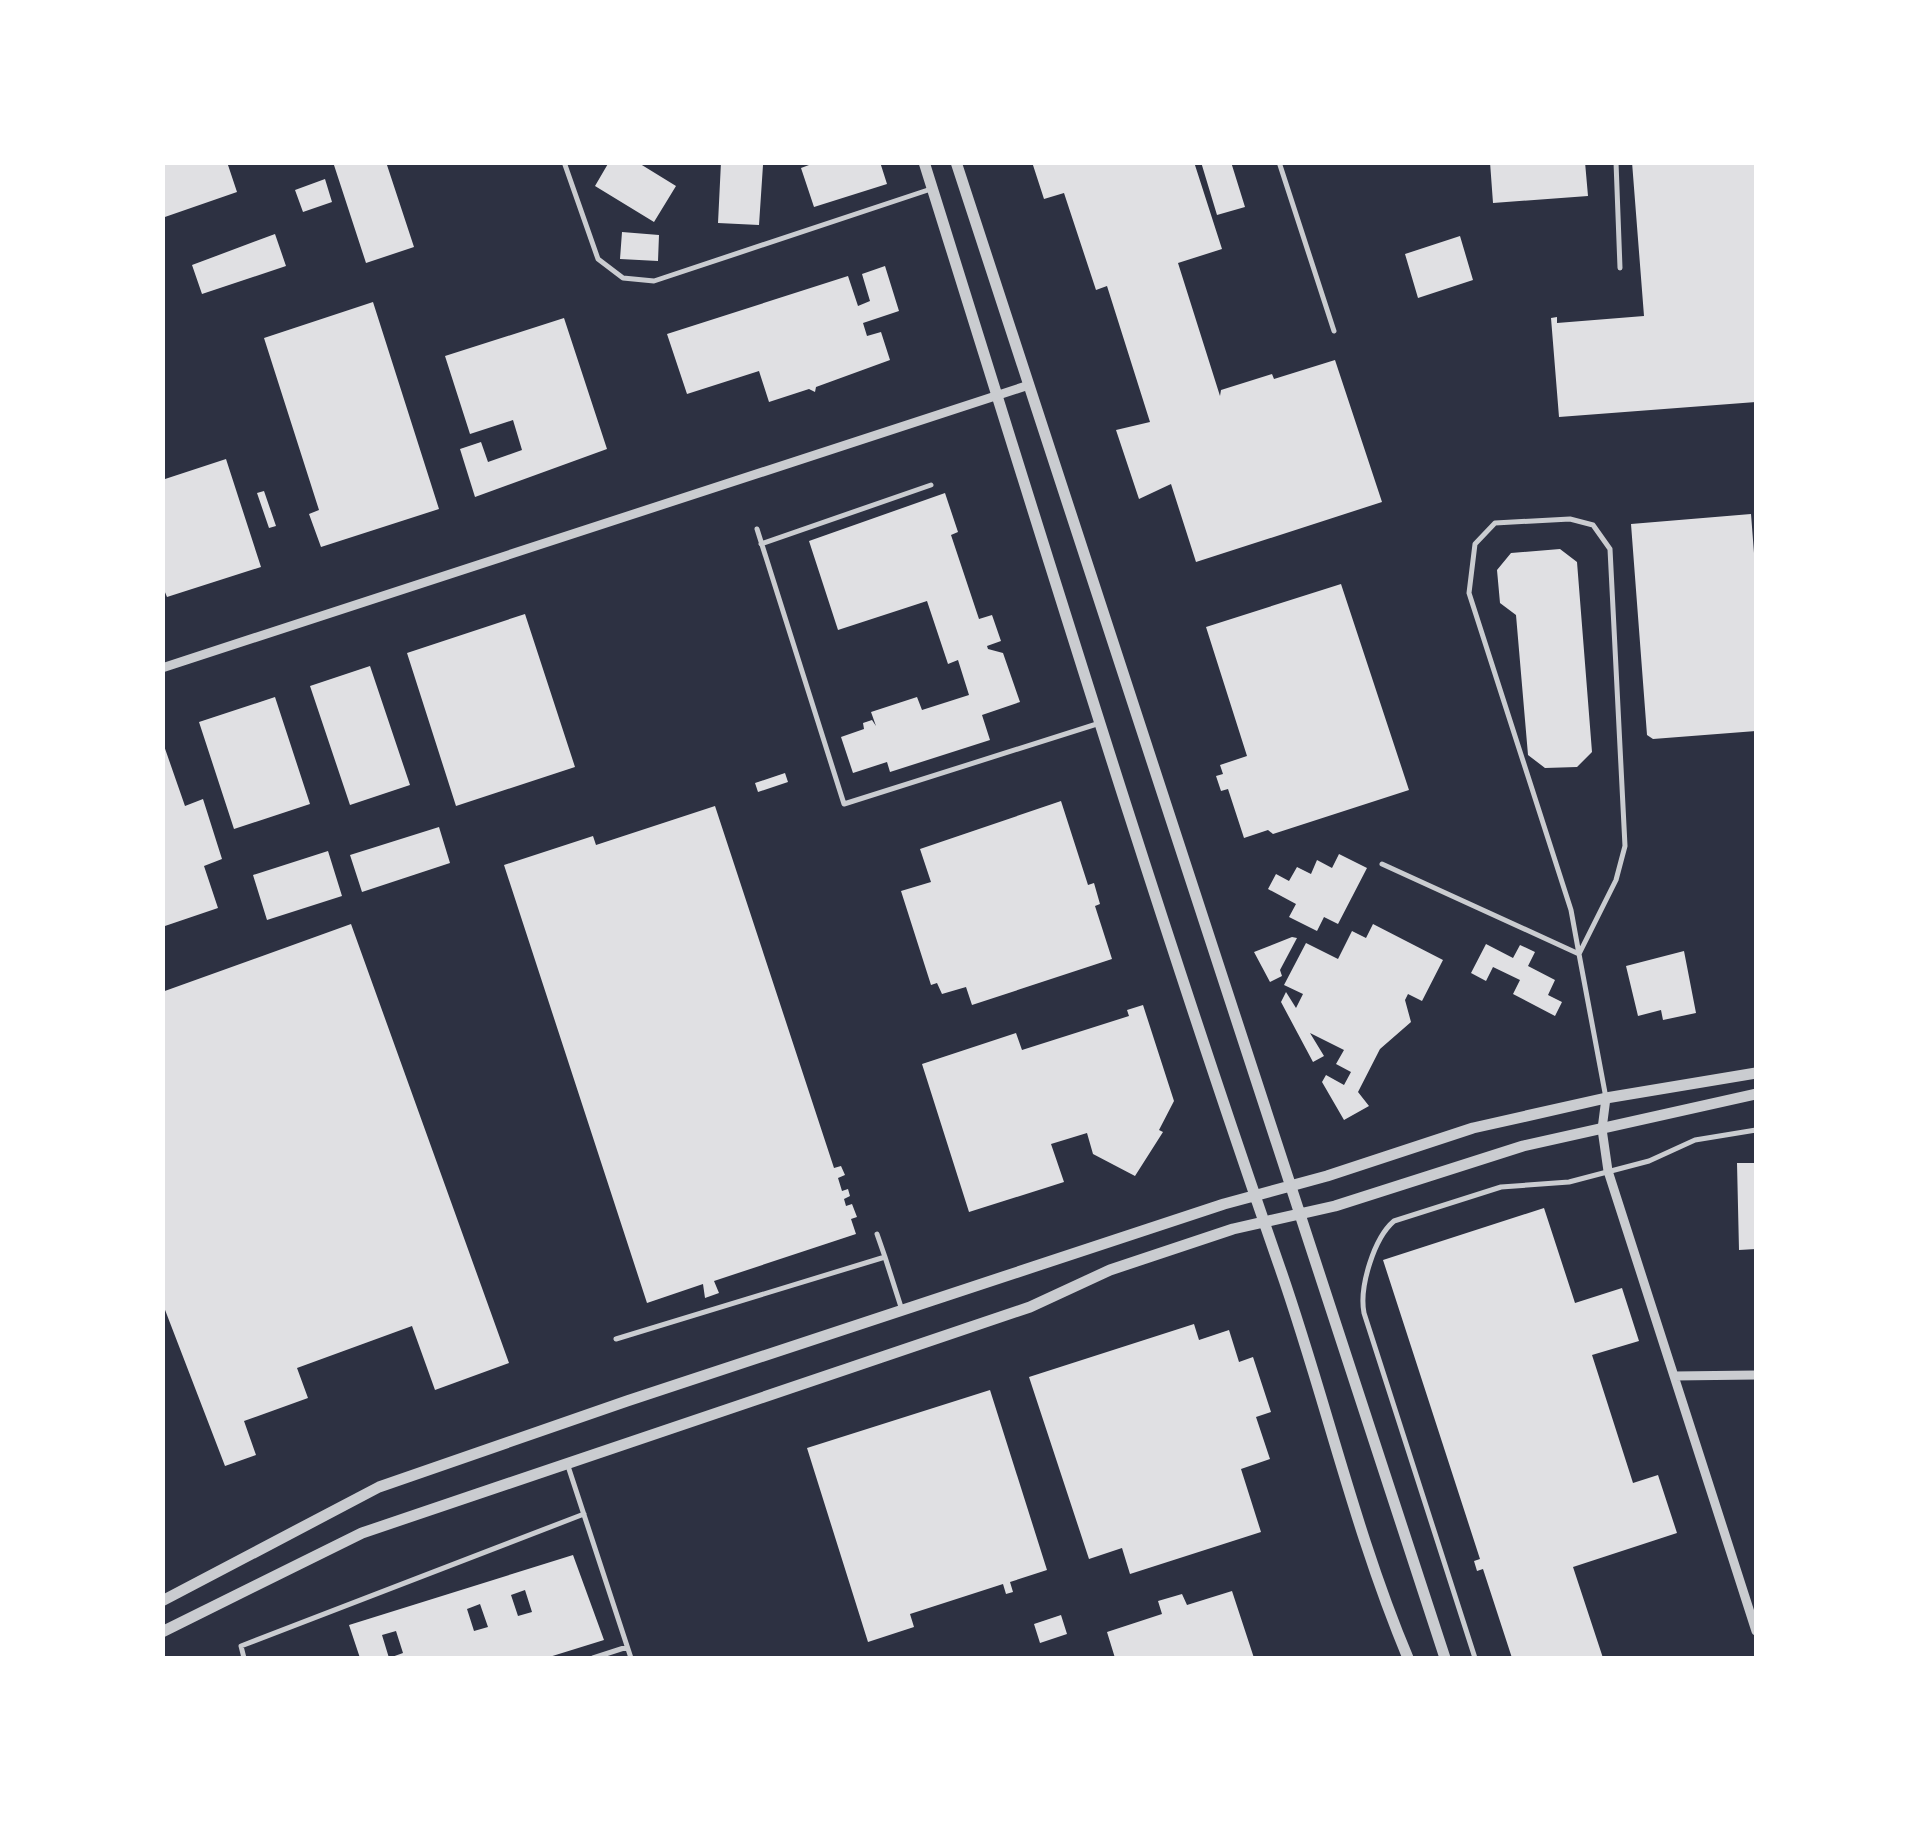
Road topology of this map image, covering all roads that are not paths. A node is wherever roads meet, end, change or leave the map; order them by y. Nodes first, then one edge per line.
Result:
1 (564, 162) edge
2 (924, 162) edge
3 (956, 162) edge
4 (1279, 162) edge
5 (1616, 162) edge
6 (932, 189) junction
7 (1620, 268) dead end
8 (1334, 331) dead end
9 (1026, 386) junction
10 (994, 396) junction
11 (931, 485) dead end
12 (757, 529) dead end
13 (761, 544) junction
14 (162, 668) edge
15 (1101, 723) junction
16 (1382, 864) dead end
17 (1579, 954) junction
18 (1756, 1073) edge
19 (1756, 1094) edge
20 (1606, 1098) junction
21 (1602, 1129) junction
22 (1756, 1130) edge
23 (1608, 1171) junction
24 (1289, 1187) junction
25 (1254, 1195) junction
26 (1298, 1216) junction
27 (1263, 1222) junction
28 (877, 1234) dead end
29 (885, 1257) junction
30 (902, 1310) junction
31 (616, 1339) dead end
32 (1756, 1375) edge
33 (1674, 1376) junction
34 (567, 1463) junction
35 (584, 1514) junction
36 (162, 1601) edge
37 (1756, 1631) edge
38 (162, 1632) edge
39 (627, 1647) junction
40 (244, 1658) edge
41 (593, 1658) edge
42 (631, 1658) edge
43 (1408, 1658) edge
44 (1445, 1658) edge
45 (1475, 1658) edge

1 - 6 lane
2 - 6 street
3 - 9 street
4 - 8 lane
5 - 7 lane
6 - 10 street
9 - 10 street
9 - 24 street
10 - 14 street
10 - 15 street
11 - 13 lane
12 - 13 lane
13 - 15 lane
15 - 25 street
16 - 17 lane
17 - 17 lane
17 - 20 lane
18 - 20 street
19 - 21 street
20 - 21 street
20 - 24 street
21 - 23 street
21 - 26 street
22 - 23 lane
23 - 33 street
23 - 45 lane
24 - 25 street
24 - 26 street
25 - 27 street
25 - 30 street
26 - 27 street
26 - 44 street
27 - 34 street
27 - 43 street
28 - 29 lane
29 - 30 lane
29 - 31 lane
30 - 36 street
32 - 33 street
33 - 37 street
34 - 35 lane
34 - 38 street
35 - 39 lane
35 - 40 lane
39 - 41 lane
39 - 42 lane

